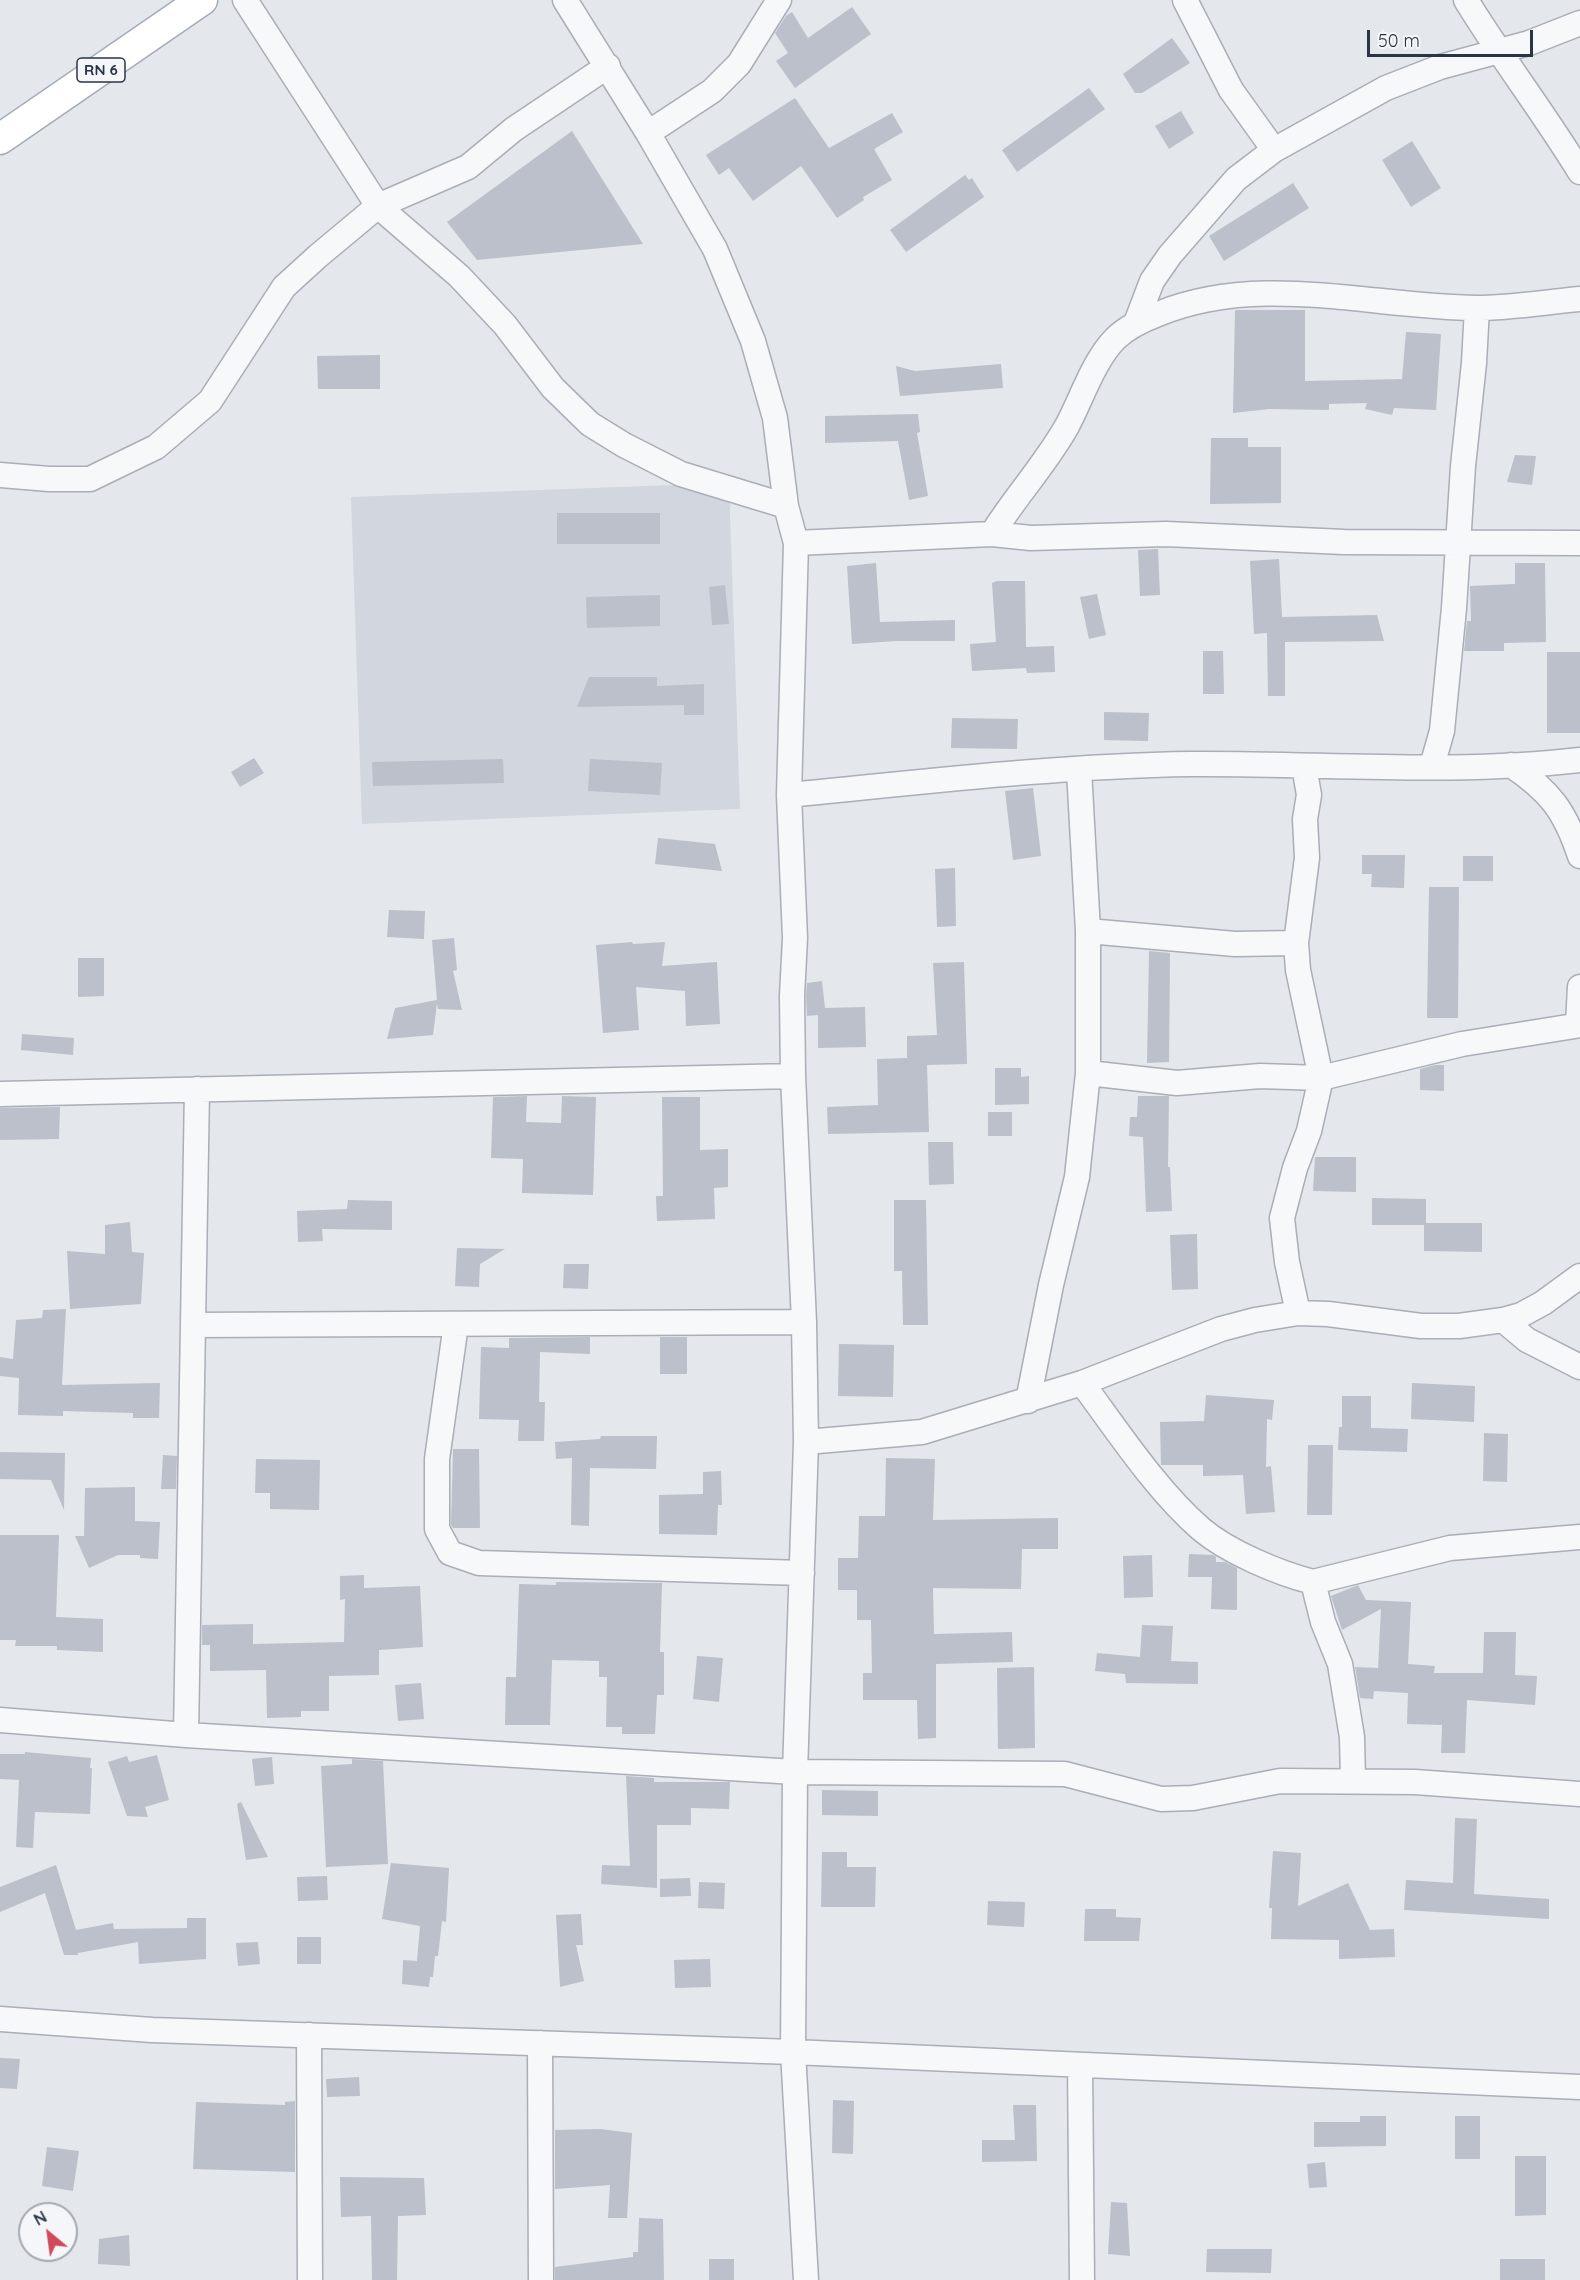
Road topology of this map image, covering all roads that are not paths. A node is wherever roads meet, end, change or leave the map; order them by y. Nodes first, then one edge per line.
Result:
1 (201, 0) edge
2 (245, 0) edge
3 (565, 0) edge
4 (779, 0) edge
5 (1185, 0) edge
6 (1466, 0) edge
7 (1580, 23) edge
8 (1497, 50) junction
9 (608, 66) junction
10 (648, 133) junction
11 (0, 140) edge
12 (1274, 150) junction
13 (1580, 172) edge
14 (378, 206) junction
15 (1580, 299) edge
16 (1477, 308) junction
17 (1136, 323) junction
18 (0, 475) edge
19 (786, 506) junction
20 (992, 534) junction
21 (796, 543) junction
22 (1459, 543) junction
23 (1580, 543) edge
24 (1580, 760) edge
25 (1511, 765) junction
26 (1304, 766) junction
27 (1432, 766) junction
28 (1079, 770) junction
29 (789, 795) junction
30 (1580, 855) edge
31 (1088, 931) junction
32 (1296, 943) junction
33 (1580, 987) edge
34 (1579, 1024) edge
35 (1088, 1073) junction
36 (793, 1076) junction
37 (1321, 1078) junction
38 (197, 1089) junction
39 (0, 1094) edge
40 (1580, 1276) edge
41 (1298, 1313) junction
42 (1503, 1320) junction
43 (804, 1322) junction
44 (456, 1324) junction
45 (193, 1325) junction
46 (1580, 1367) edge
47 (1082, 1383) junction
48 (1028, 1401) junction
49 (806, 1442) junction
50 (1580, 1537) edge
51 (802, 1573) junction
52 (1312, 1582) junction
53 (0, 1720) edge
54 (186, 1735) junction
55 (795, 1773) junction
56 (1353, 1781) junction
57 (1580, 1794) edge
58 (0, 2019) edge
59 (309, 2035) junction
60 (540, 2043) junction
61 (793, 2052) junction
62 (1080, 2065) junction
63 (1580, 2087) edge
64 (310, 2280) edge
65 (541, 2280) edge
66 (806, 2280) edge
67 (1082, 2280) edge

1 - 11 main road, RN 6
2 - 14 street
3 - 9 street
4 - 10 street
5 - 12 street
6 - 8 street
7 - 8 street
8 - 12 street
8 - 13 street
9 - 10 street
9 - 14 street
10 - 19 street
12 - 17 street
14 - 18 street
14 - 19 street
15 - 16 street
16 - 17 street
16 - 22 street
17 - 20 street
19 - 21 street
20 - 21 street
20 - 22 street
21 - 29 street
22 - 23 street
22 - 27 street
24 - 25 street
25 - 27 street
25 - 30 street
26 - 27 street
26 - 28 street
26 - 32 street
28 - 29 street
28 - 31 street
29 - 36 street
31 - 32 street
31 - 35 street
32 - 37 street
33 - 34 street
34 - 37 street
35 - 37 street
35 - 48 street
36 - 38 street
36 - 43 street
37 - 41 street
38 - 39 street
38 - 45 street
40 - 42 street
41 - 42 street
41 - 47 street
42 - 46 street
43 - 44 street
43 - 49 street
44 - 45 street
44 - 51 street
45 - 54 street
47 - 48 street
47 - 52 street
48 - 49 street
49 - 51 street
50 - 52 street
51 - 55 street
52 - 56 street
53 - 54 street
54 - 55 street
55 - 56 street
55 - 61 street
56 - 57 street
58 - 59 street
59 - 60 street
59 - 64 street
60 - 61 street
60 - 65 street
61 - 62 street
61 - 66 street
62 - 63 street
62 - 67 street

